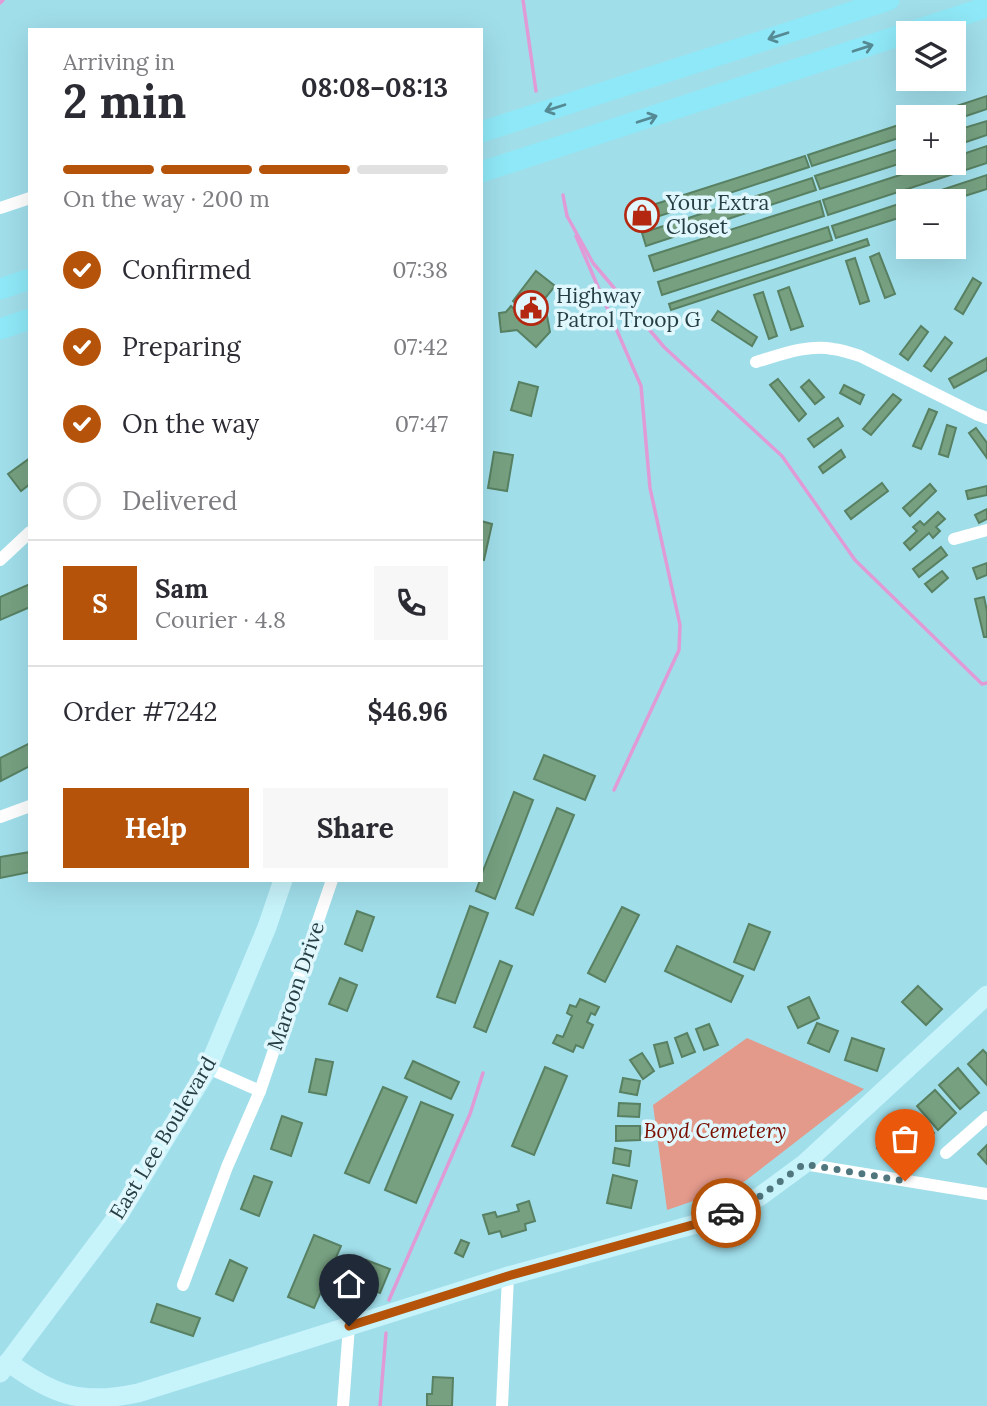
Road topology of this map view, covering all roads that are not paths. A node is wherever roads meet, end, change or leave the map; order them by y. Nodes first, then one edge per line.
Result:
1 (889, 0) edge
2 (987, 7) edge
3 (483, 131) edge
4 (503, 164) junction
5 (483, 171) edge
6 (483, 179) edge
7 (28, 199) edge
8 (0, 208) edge
9 (28, 280) edge
10 (0, 289) edge
11 (28, 320) edge
12 (0, 329) edge
13 (756, 362) dead end
14 (987, 418) edge
15 (987, 530) edge
16 (28, 534) edge
17 (954, 539) dead end
18 (0, 560) edge
19 (28, 807) edge
20 (0, 817) edge
21 (282, 882) edge
22 (331, 882) edge
23 (987, 995) edge
24 (208, 1068) junction
25 (260, 1091) junction
26 (987, 1117) edge
27 (947, 1153) dead end
28 (804, 1164) junction
29 (987, 1194) edge
30 (508, 1276) junction
31 (183, 1284) dead end
32 (349, 1326) junction
33 (4, 1368) edge
34 (89, 1402) edge
35 (343, 1406) edge
36 (502, 1406) edge

1 -> 3 main road
4 -> 2 main road
4 - 5 main road
4 - 6 main road
7 - 8 street
9 - 10 main road
11 - 12 main road
13 - 14 street
15 - 17 street
16 - 18 street
19 - 20 street
21 - 24 street, East Lee Boulevard
22 - 25 street, Maroon Drive
23 - 28 street
24 - 25 street
24 - 33 street, East Lee Boulevard
25 - 31 street, Maroon Drive
26 - 27 street
28 - 29 street
28 - 30 street
30 - 32 street
30 - 36 street
32 - 34 street
32 - 35 street
33 - 34 street

